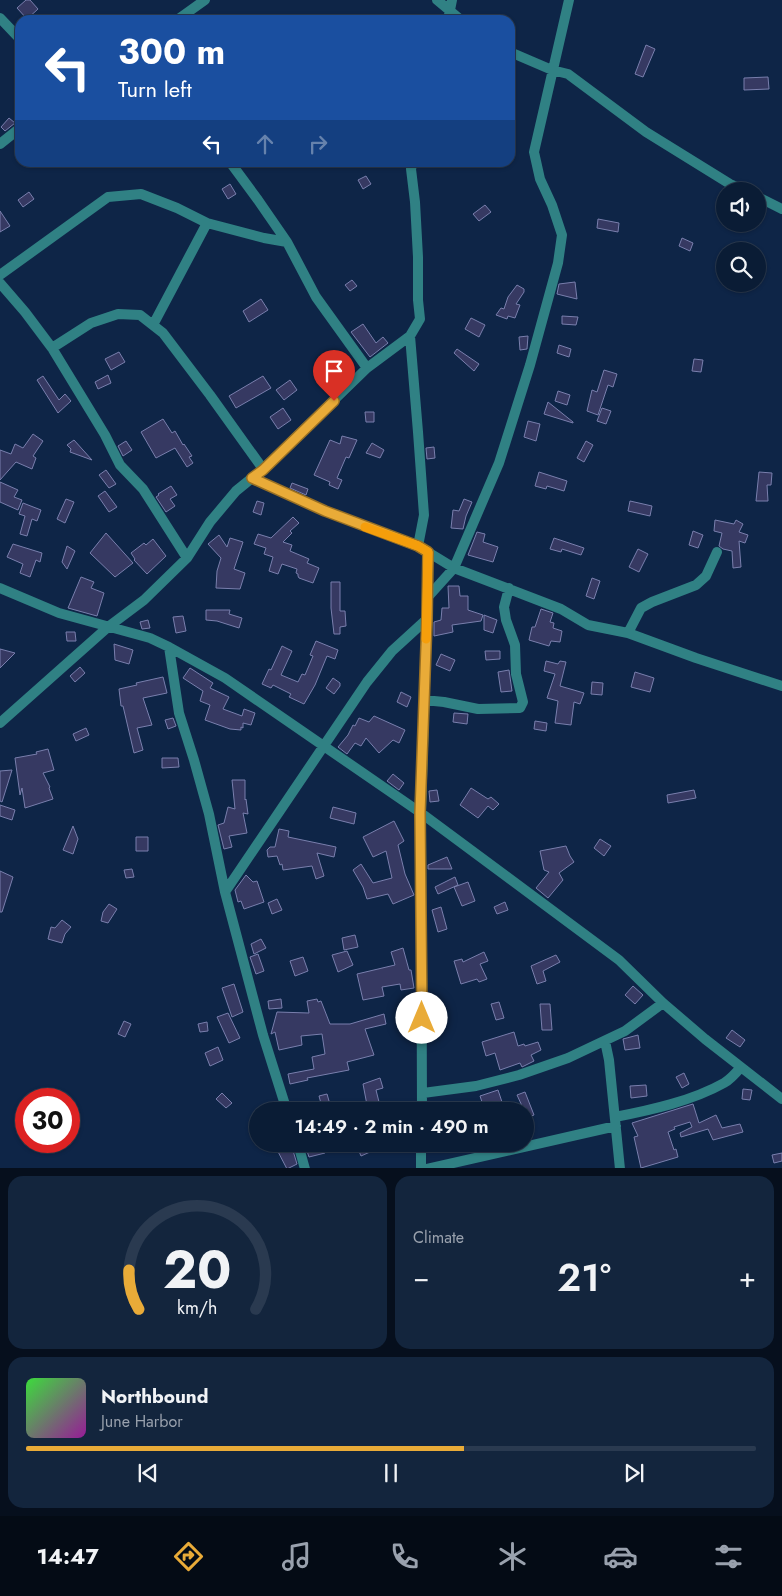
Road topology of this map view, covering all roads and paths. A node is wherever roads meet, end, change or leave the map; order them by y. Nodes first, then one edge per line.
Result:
1 (205, 0) edge
2 (437, 0) edge
3 (569, 0) edge
4 (450, 10) edge
5 (184, 15) edge
6 (0, 18) edge
7 (15, 34) edge
8 (515, 54) edge
9 (552, 70) junction
10 (15, 132) edge
11 (0, 144) edge
12 (234, 167) edge
13 (411, 167) edge
14 (727, 182) edge
15 (766, 201) edge
16 (782, 209) edge
17 (207, 223) junction
18 (287, 242) junction
19 (0, 275) edge
20 (0, 283) edge
21 (153, 325) junction
22 (410, 336) junction
23 (52, 348) junction
24 (367, 368) junction
25 (263, 470) junction
26 (252, 478) junction
27 (418, 546) junction
28 (428, 552) junction
29 (717, 552) dead end
30 (188, 558) junction
31 (454, 568) junction
32 (0, 588) edge
33 (508, 588) junction
34 (427, 598) junction
35 (427, 619) junction
36 (108, 627) junction
37 (628, 633) junction
38 (169, 647) junction
39 (782, 686) edge
40 (424, 700) junction
41 (0, 723) edge
42 (323, 746) junction
43 (420, 813) junction
44 (225, 892) junction
45 (663, 1003) junction
46 (605, 1041) junction
47 (741, 1067) junction
48 (423, 1093) junction
49 (782, 1099) edge
50 (284, 1102) edge
51 (422, 1102) edge
52 (616, 1122) junction
53 (300, 1152) edge
54 (421, 1152) edge
55 (305, 1168) edge
56 (421, 1168) edge
57 (427, 1168) edge
58 (620, 1168) edge

1 - 5 street
2 - 4 street
3 - 9 street
6 - 7 street
8 - 9 street
9 - 14 street
9 - 31 street
10 - 11 street
12 - 18 street
13 - 22 street
15 - 16 street
17 - 18 street
17 - 19 street
17 - 21 street
18 - 24 street
20 - 23 street
21 - 23 street
21 - 25 street
22 - 24 street
22 - 27 street
23 - 30 street
24 - 25 street
25 - 26 street
26 - 27 street
26 - 30 street
27 - 28 street
28 - 31 street
28 - 34 street
29 - 37 street
30 - 36 street
31 - 33 street
31 - 34 street
32 - 36 street
33 - 37 street
33 - 40 street
34 - 35 street
35 - 40 street
35 - 42 street
36 - 38 street
36 - 41 street
37 - 39 street
38 - 42 street
38 - 44 street
40 - 43 street
42 - 43 street
42 - 44 street
43 - 45 street
43 - 48 street
44 - 50 street
45 - 46 street
45 - 47 street
46 - 48 street
46 - 52 street
47 - 49 street
47 - 52 street
48 - 51 street
52 - 57 street
52 - 58 street
53 - 55 street
54 - 56 street

